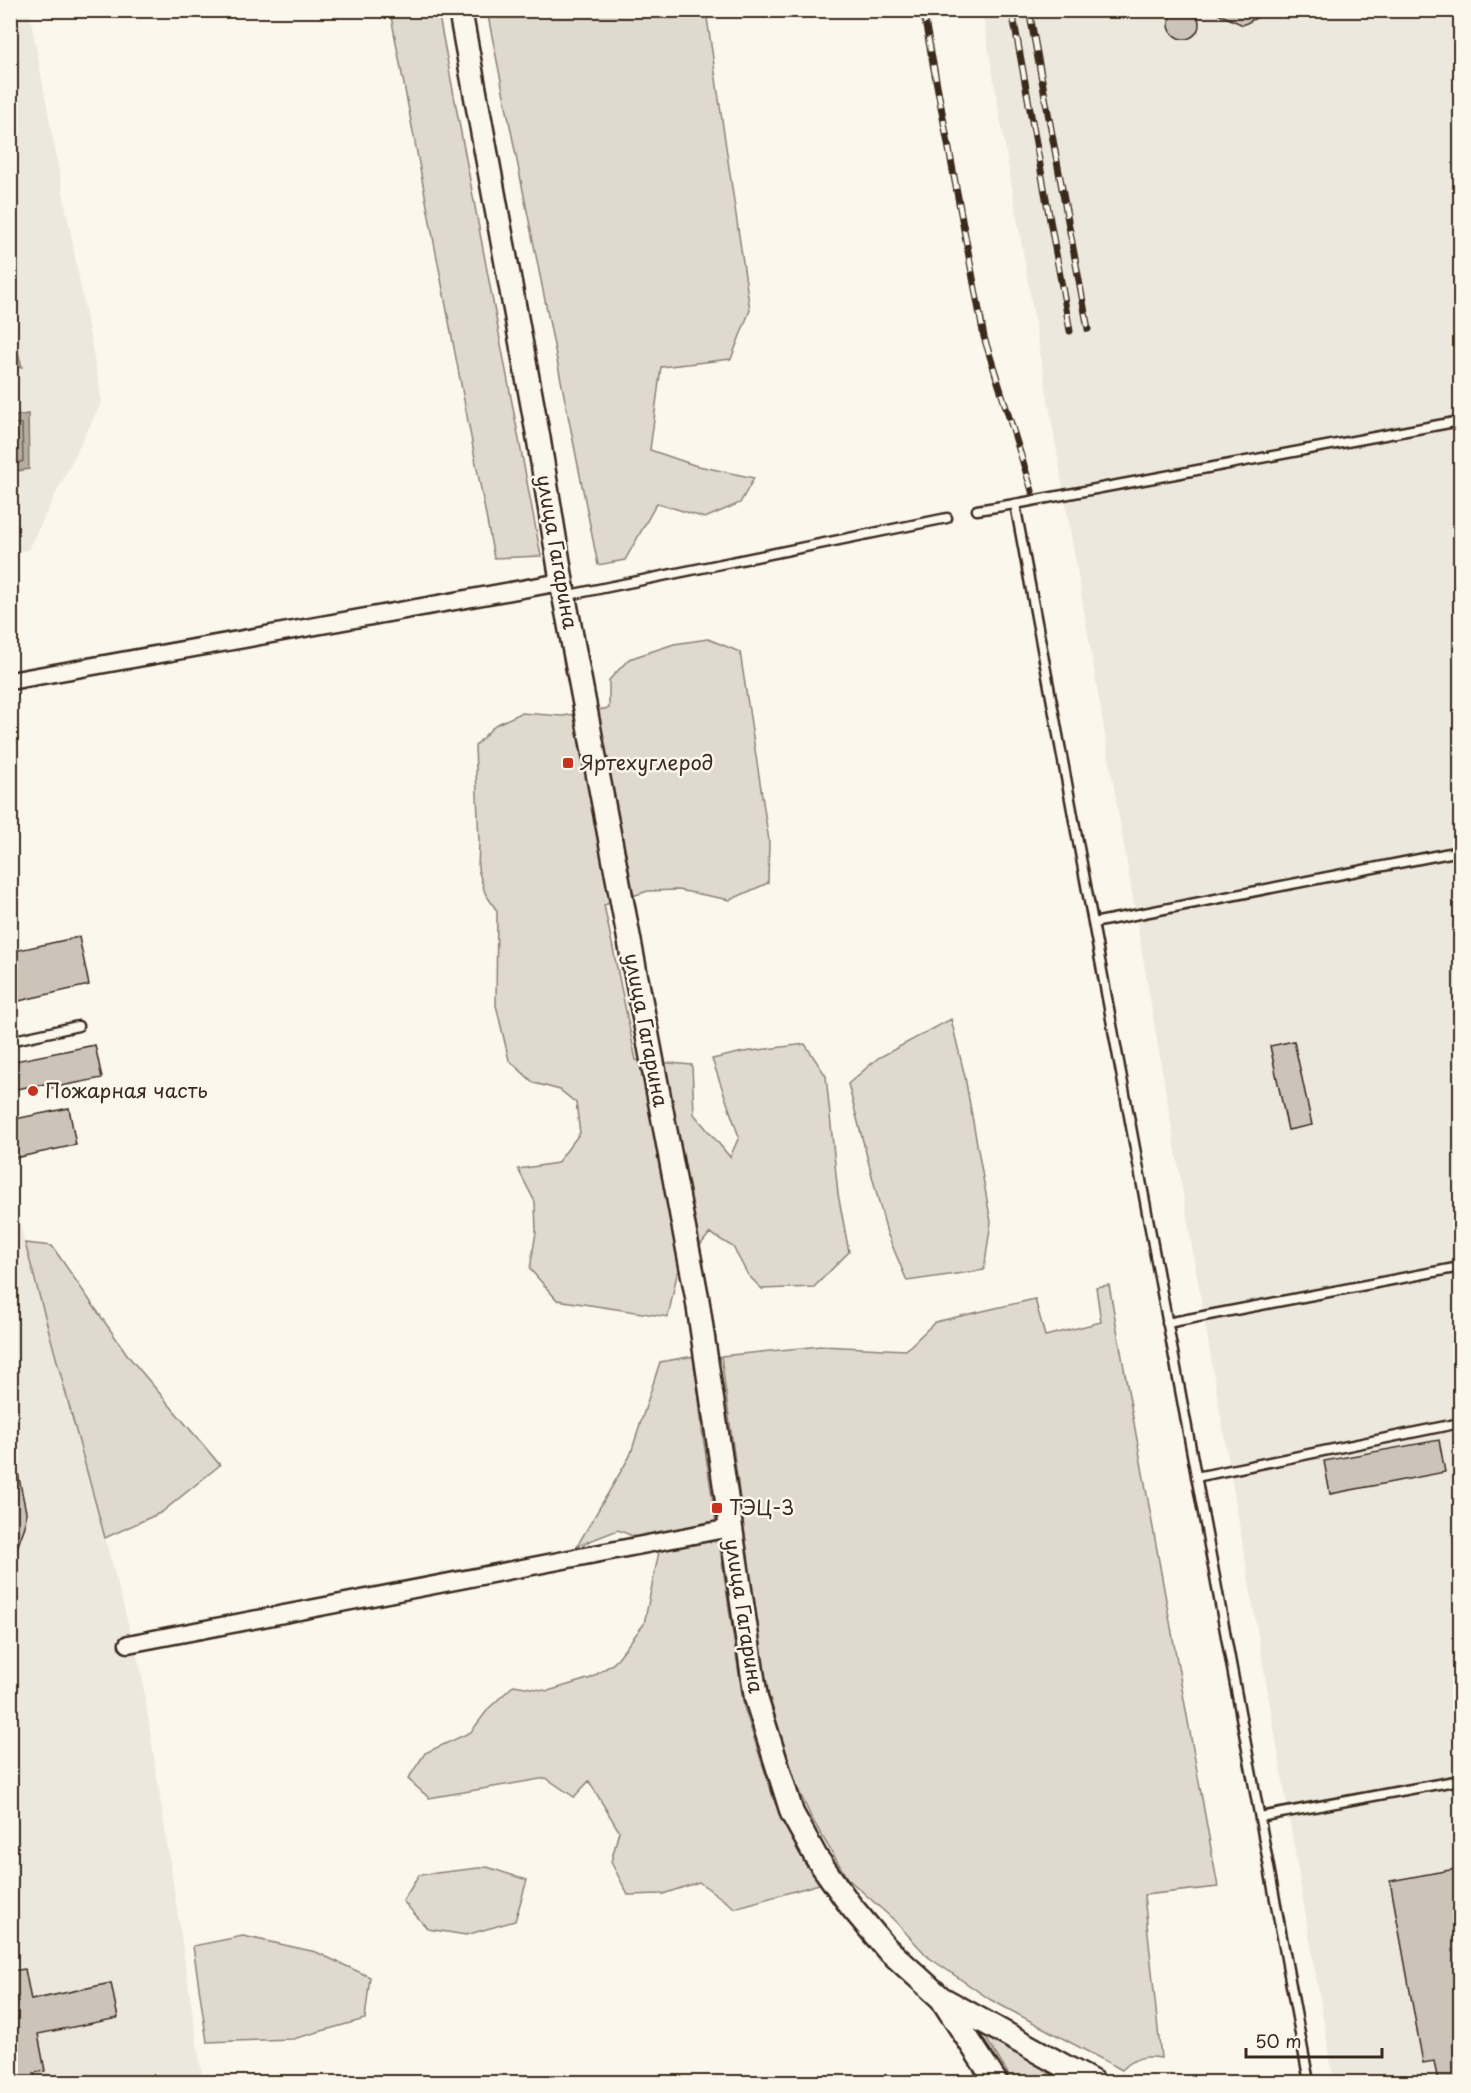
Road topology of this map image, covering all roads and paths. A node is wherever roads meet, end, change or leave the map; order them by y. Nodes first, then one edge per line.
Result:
1 (460, 10) edge
2 (1461, 421) edge
3 (1015, 504) junction
4 (977, 510) dead end
5 (947, 518) dead end
6 (562, 589) junction
7 (10, 681) edge
8 (1461, 851) edge
9 (1093, 923) junction
10 (78, 1026) dead end
11 (10, 1041) edge
12 (1461, 1267) edge
13 (1167, 1323) junction
14 (1461, 1423) edge
15 (1196, 1477) junction
16 (730, 1528) junction
17 (128, 1644) dead end
18 (1461, 1780) edge
19 (1260, 1817) junction
20 (941, 1998) junction
21 (996, 2082) edge
22 (1093, 2082) edge
23 (1309, 2082) edge

1 - 6 main road, улица Гагарина
2 - 3 lane
3 - 4 lane
3 - 9 lane
5 - 6 lane
6 - 7 street
6 - 16 main road, улица Гагарина
8 - 9 lane
9 - 13 lane
10 - 11 lane
12 - 13 lane
13 - 15 lane
14 - 15 lane
15 - 19 lane
16 - 17 street
16 - 20 main road, улица Гагарина
18 - 19 lane
19 - 23 lane
20 - 21 main road, улица Гагарина
20 - 22 main road, улица Гагарина

